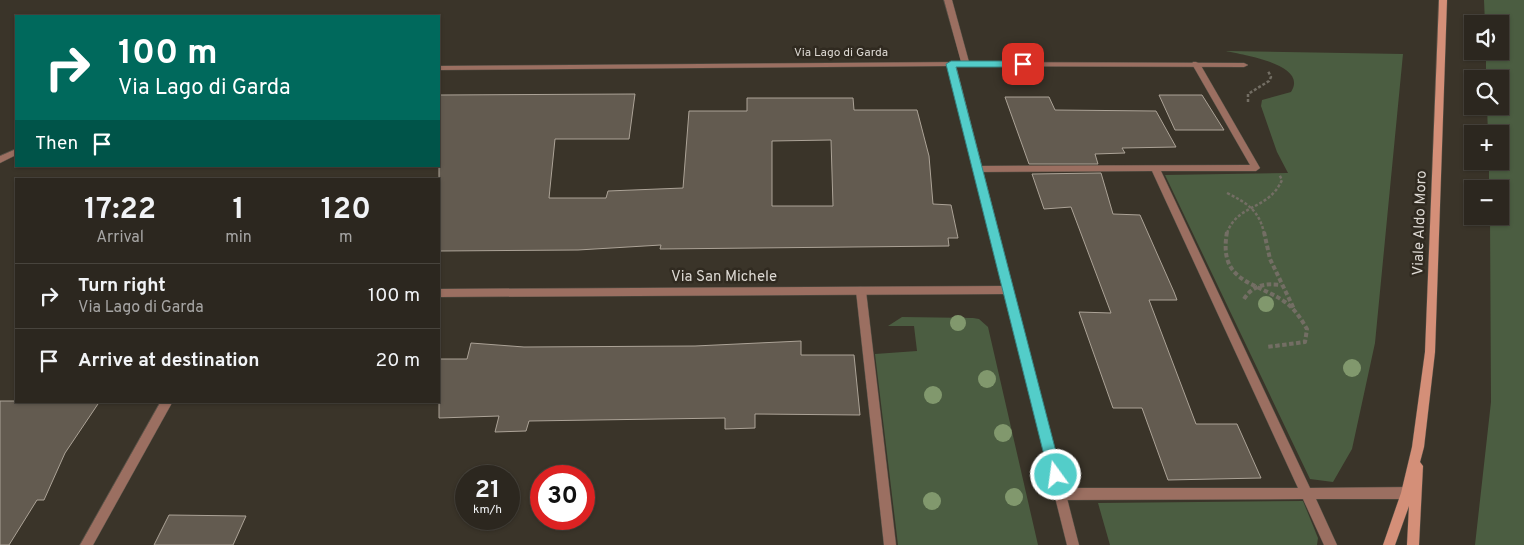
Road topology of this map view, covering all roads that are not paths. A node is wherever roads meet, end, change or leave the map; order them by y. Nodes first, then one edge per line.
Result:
1 (948, 0) edge
2 (1443, 0) edge
3 (951, 64) junction
4 (966, 64) junction
5 (1196, 64) junction
6 (1244, 65) road end
7 (440, 68) edge
8 (15, 152) edge
9 (0, 160) edge
10 (978, 169) junction
11 (1156, 170) junction
12 (1009, 290) junction
13 (861, 291) junction
14 (440, 293) edge
15 (166, 403) edge
16 (1309, 493) junction
17 (1412, 493) junction
18 (1060, 494) junction
19 (86, 545) edge
20 (890, 545) edge
21 (1073, 545) edge
22 (1331, 545) edge
23 (1389, 545) edge
24 (1413, 545) edge

1 - 4 street
2 - 17 main road, Viale Aldo Moro
3 - 4 street, Via Lago di Garda
3 - 7 street, Via Lago di Garda
3 - 10 street
4 - 5 street, Via Lago di Garda
5 - 6 street, Via Lago di Garda
5 - 11 street
8 - 9 street
10 - 11 street
10 - 12 street
11 - 16 street
12 - 13 street, Via San Michele
12 - 18 street
13 - 14 street, Via San Michele
13 - 20 street
15 - 19 street
16 - 17 street
16 - 18 street
16 - 22 street
17 - 23 main road, Viale Aldo Moro
17 - 24 main road, Viale Aldo Moro
18 - 21 street

